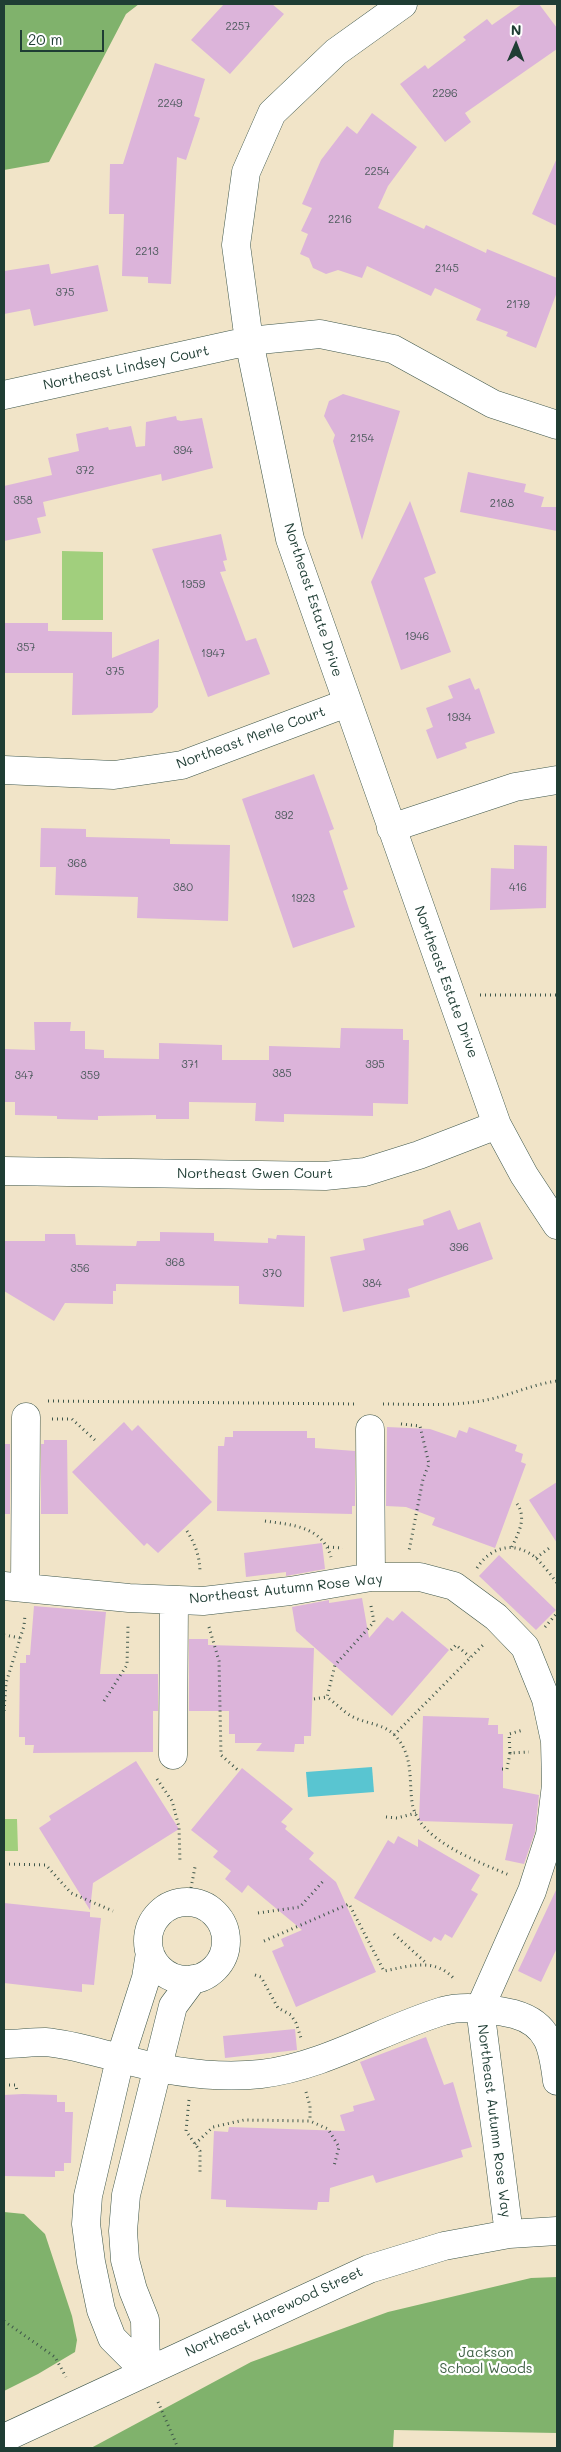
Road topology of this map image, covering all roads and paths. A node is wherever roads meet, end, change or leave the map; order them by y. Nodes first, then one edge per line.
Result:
1 (403, 4) edge
2 (249, 341) junction
3 (4, 394) edge
4 (557, 425) edge
5 (347, 703) junction
6 (4, 770) edge
7 (557, 780) edge
8 (391, 828) junction
9 (478, 995) dead end
10 (557, 995) edge
11 (497, 1125) junction
12 (4, 1171) edge
13 (557, 1224) edge
14 (557, 1381) edge
15 (38, 1412) junction
16 (371, 1412) junction
17 (401, 1424) dead end
18 (96, 1441) dead end
19 (515, 1501) dead end
20 (265, 1521) dead end
21 (187, 1531) dead end
22 (552, 1546) dead end
23 (328, 1547) junction
24 (512, 1547) junction
25 (351, 1548) dead end
26 (409, 1552) dead end
27 (536, 1558) junction
28 (332, 1562) dead end
29 (475, 1572) dead end
30 (199, 1576) dead end
31 (557, 1583) edge
32 (370, 1588) junction
33 (18, 1595) edge
34 (174, 1600) junction
35 (130, 1618) dead end
36 (208, 1624) dead end
37 (4, 1635) edge
38 (21, 1638) junction
39 (491, 1638) dead end
40 (451, 1650) dead end
41 (470, 1657) junction
42 (327, 1697) junction
43 (314, 1699) dead end
44 (104, 1701) dead end
45 (4, 1711) edge
46 (532, 1728) dead end
47 (394, 1735) junction
48 (550, 1748) edge
49 (510, 1753) junction
50 (165, 1763) joint
51 (502, 1769) dead end
52 (240, 1772) dead end
53 (416, 1813) junction
54 (386, 1817) dead end
55 (180, 1862) dead end
56 (4, 1864) edge
57 (195, 1866) dead end
58 (513, 1877) dead end
59 (325, 1879) dead end
60 (191, 1888) dead end
61 (113, 1912) dead end
62 (258, 1913) dead end
63 (394, 1934) dead end
64 (264, 1941) dead end
65 (150, 1953) junction
66 (426, 1963) junction
67 (255, 1975) dead end
68 (193, 1979) junction
69 (460, 1987) dead end
70 (480, 2008) junction
71 (298, 2030) dead end
72 (4, 2044) edge
73 (120, 2059) junction
74 (157, 2067) junction
75 (557, 2081) edge
76 (304, 2084) dead end
77 (4, 2086) edge
78 (190, 2090) dead end
79 (17, 2092) dead end
80 (310, 2121) junction
81 (196, 2144) junction
82 (334, 2166) dead end
83 (200, 2173) dead end
84 (557, 2231) edge
85 (509, 2234) junction
86 (4, 2321) edge
87 (146, 2372) junction
88 (66, 2377) dead end
89 (158, 2402) dead end
90 (4, 2438) edge
91 (178, 2448) edge

1 - 2 street, Northeast Estate Drive
2 - 3 street, Northeast Lindsey Court
2 - 4 street, Northeast Lindsey Court
2 - 5 street, Northeast Estate Drive
5 - 6 street, Northeast Merle Court
5 - 8 street, Northeast Estate Drive
7 - 8 street
8 - 11 street, Northeast Estate Drive
9 - 10 path
11 - 12 street, Northeast Gwen Court
11 - 13 street, Northeast Estate Drive
14 - 16 path
15 - 16 path
15 - 18 path
15 - 33 street
16 - 32 street
17 - 26 path
19 - 24 path
20 - 23 path
21 - 30 path
22 - 27 path
23 - 25 path
23 - 28 path
24 - 27 path
24 - 29 path
27 - 31 path
32 - 34 street, Northeast Autumn Rose Way
32 - 42 path
32 - 48 street, Northeast Autumn Rose Way
33 - 34 street, Northeast Autumn Rose Way
33 - 38 path
34 - 50 street
35 - 44 path
36 - 52 path
37 - 38 path
38 - 45 path
39 - 41 path
40 - 41 path
41 - 47 path
42 - 43 path
42 - 47 path
46 - 49 path
47 - 53 path
48 - 49 path
48 - 70 street, Northeast Autumn Rose Way
49 - 51 path
50 - 55 path
53 - 54 path
53 - 58 path
56 - 61 path
57 - 60 path
59 - 62 path
63 - 66 path
64 - 66 path
65 - 68 street
65 - 68 street
65 - 73 street
66 - 69 path
67 - 71 path
68 - 74 street
70 - 74 street, Northeast Autumn Rose Way
70 - 75 street
70 - 85 street, Northeast Autumn Rose Way
72 - 73 street, Northeast Autumn Rose Way
73 - 74 street, Northeast Autumn Rose Way
73 - 87 street
74 - 87 street
76 - 80 path
77 - 79 path
78 - 81 path
80 - 81 path
80 - 82 path
81 - 83 path
84 - 85 street, Northeast Harewood Street
85 - 87 street, Northeast Harewood Street
86 - 88 path
87 - 90 street, Northeast Harewood Street
89 - 91 path

